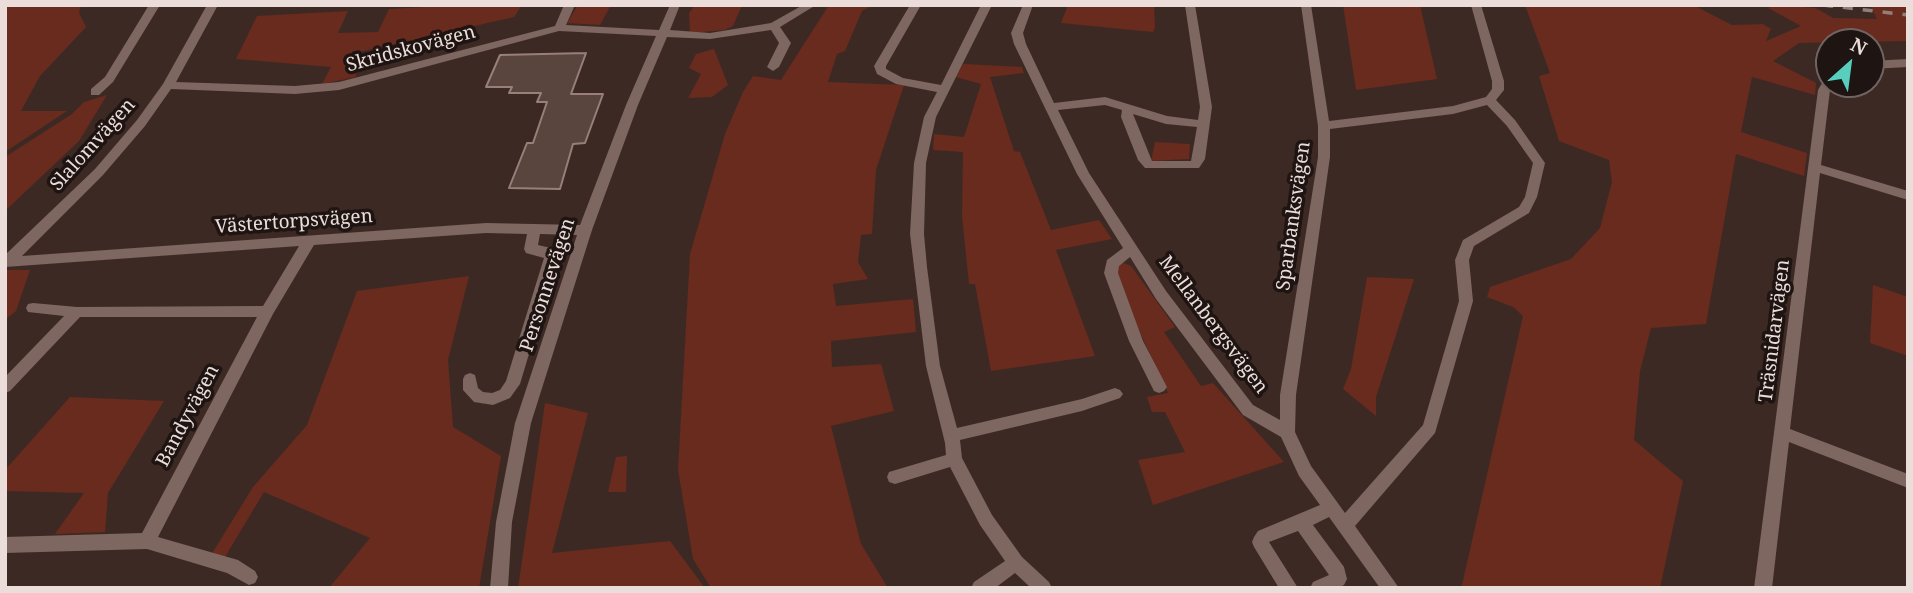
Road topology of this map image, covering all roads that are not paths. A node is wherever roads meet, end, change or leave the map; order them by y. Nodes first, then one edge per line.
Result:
1 (155, 5) edge
2 (213, 5) edge
3 (570, 5) edge
4 (675, 5) edge
5 (811, 5) edge
6 (916, 5) edge
7 (987, 5) edge
8 (1028, 5) edge
9 (1190, 5) edge
10 (1306, 5) edge
11 (1476, 5) edge
12 (793, 11) edge
13 (774, 26) junction
14 (559, 28) junction
15 (661, 34) junction
16 (1908, 63) edge
17 (1885, 64) edge
18 (773, 67) dead end
19 (167, 85) junction
20 (943, 89) junction
21 (95, 92) dead end
22 (1823, 98) edge
23 (1490, 100) junction
24 (1050, 107) junction
25 (1128, 107) junction
26 (1202, 124) junction
27 (1324, 126) junction
28 (1814, 167) junction
29 (1908, 196) edge
30 (534, 228) junction
31 (585, 230) junction
32 (310, 240) junction
33 (1131, 250) junction
34 (6, 262) edge
35 (33, 308) dead end
36 (267, 311) junction
37 (77, 312) junction
38 (470, 379) dead end
39 (5, 387) edge
40 (1159, 387) dead end
41 (1115, 394) dead end
42 (1287, 432) junction
43 (1782, 433) junction
44 (951, 436) junction
45 (954, 459) junction
46 (895, 477) dead end
47 (1908, 481) edge
48 (1331, 508) junction
49 (1301, 522) junction
50 (1344, 527) junction
51 (147, 541) junction
52 (5, 545) edge
53 (1016, 564) junction
54 (249, 578) dead end
55 (499, 588) edge
56 (980, 588) edge
57 (1043, 588) edge
58 (1289, 588) edge
59 (1319, 588) edge
60 (1390, 588) edge
61 (1763, 588) edge

1 - 21 street
2 - 19 street, Slalomvägen
3 - 14 street
4 - 15 street, Personnevägen
5 - 12 street, Skridskovägen
6 - 20 street
7 - 20 street
8 - 24 street, Mellanbergsvägen
9 - 26 street
10 - 27 street, Sparbanksvägen
11 - 23 street
12 - 13 street, Skridskovägen
13 - 15 street, Skridskovägen
13 - 18 street
14 - 15 street, Skridskovägen
14 - 19 street, Skridskovägen
15 - 31 street, Personnevägen
16 - 17 street
19 - 34 street, Slalomvägen
20 - 44 street
22 - 28 street, Träsnidarvägen
23 - 27 street
23 - 50 street
24 - 25 street
24 - 33 street, Mellanbergsvägen
25 - 26 street
25 - 26 street
27 - 42 street, Sparbanksvägen
28 - 29 street
28 - 43 street, Träsnidarvägen
30 - 31 street, Västertorpsvägen
30 - 32 street, Västertorpsvägen
30 - 38 street, Personnevägen
31 - 55 street, Personnevägen
32 - 34 street, Västertorpsvägen
32 - 36 street, Bandyvägen
33 - 40 street, Mellanbergsvägen
33 - 42 street, Mellanbergsvägen
35 - 37 street
36 - 37 street
36 - 51 street, Bandyvägen
37 - 39 street
41 - 44 street
42 - 48 street
43 - 47 street
43 - 61 street, Träsnidarvägen
44 - 45 street
45 - 46 street
45 - 53 street
48 - 49 street
48 - 50 street
49 - 58 street
49 - 59 street
50 - 60 street
51 - 52 street
51 - 54 street
53 - 56 street
53 - 57 street

